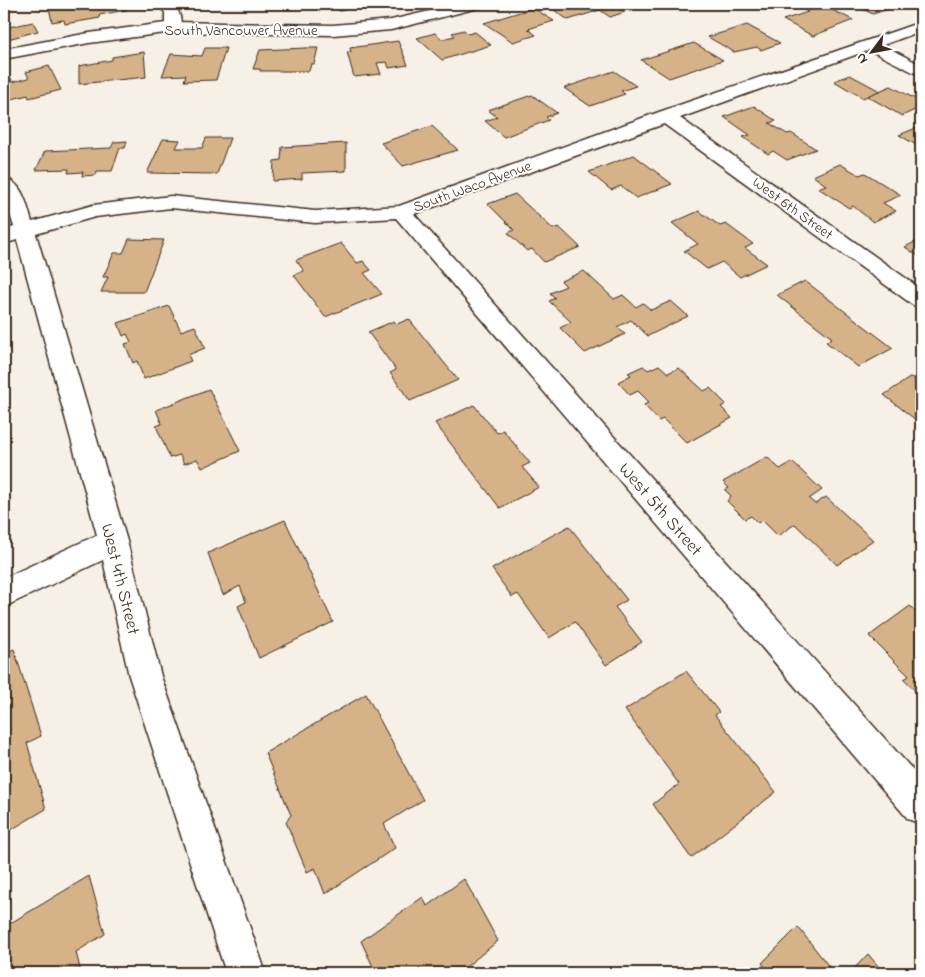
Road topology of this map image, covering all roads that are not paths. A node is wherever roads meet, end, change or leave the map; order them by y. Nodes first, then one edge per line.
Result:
1 (167, 4) edge
2 (477, 4) edge
3 (440, 8) edge
4 (921, 26) edge
5 (172, 27) junction
6 (870, 44) junction
7 (4, 54) edge
8 (921, 71) edge
9 (665, 116) junction
10 (4, 184) edge
11 (401, 212) junction
12 (14, 234) edge
13 (921, 300) edge
14 (113, 541) junction
15 (4, 593) edge
16 (921, 806) edge
17 (246, 973) edge

1 - 5 street
2 - 3 street, South Vancouver Avenue
3 - 5 street, South Vancouver Avenue
4 - 6 street, South Waco Avenue
5 - 7 street, South Vancouver Avenue
6 - 8 street
6 - 9 street, South Waco Avenue
9 - 11 street, South Waco Avenue
9 - 13 street, West 6th Street
10 - 12 street, West 4th Street
11 - 12 street, South Waco Avenue
11 - 16 street, West 5th Street
12 - 14 street, West 4th Street
14 - 15 street
14 - 17 street, West 4th Street

